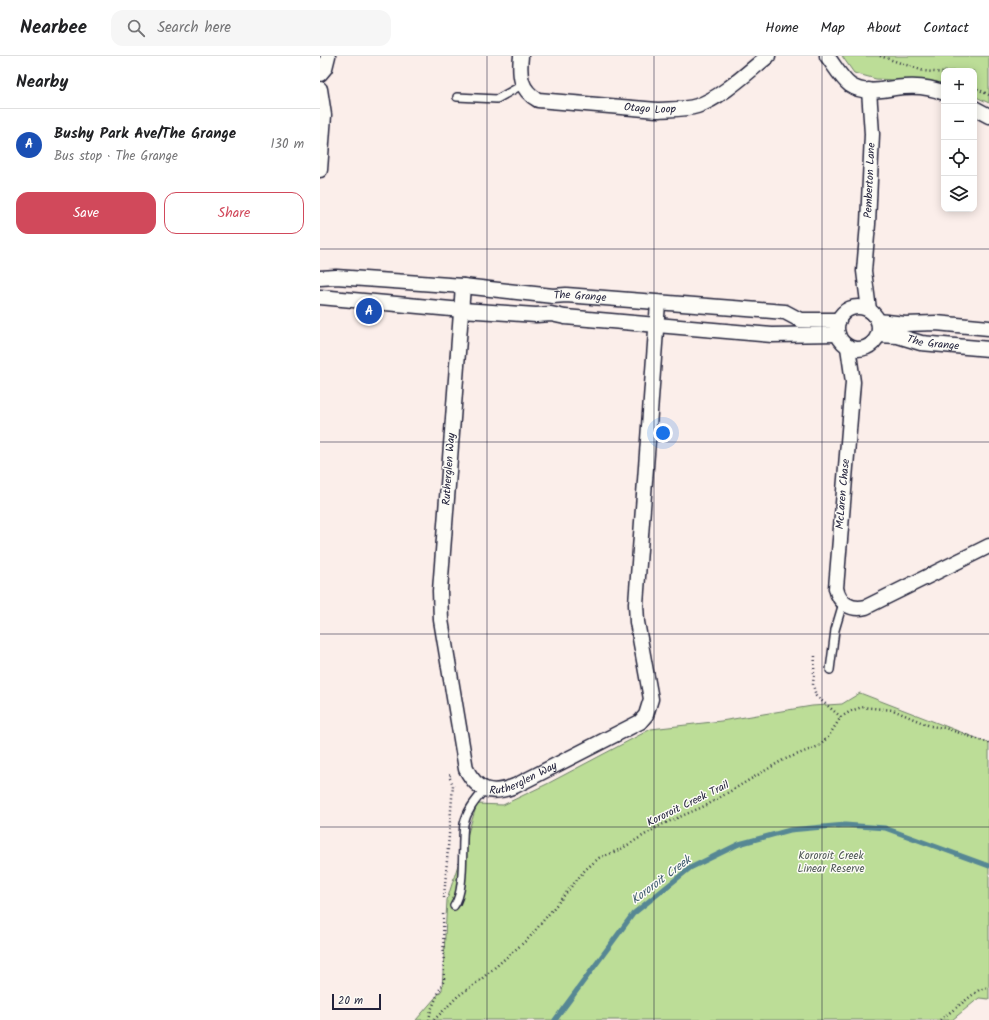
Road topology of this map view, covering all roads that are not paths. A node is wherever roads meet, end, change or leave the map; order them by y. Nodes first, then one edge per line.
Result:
1 (328, 56) edge
2 (521, 56) edge
3 (768, 56) edge
4 (827, 56) edge
5 (320, 74) edge
6 (522, 85) junction
7 (320, 88) edge
8 (869, 90) junction
9 (941, 92) edge
10 (457, 96) dead end
11 (977, 110) edge
12 (989, 116) edge
13 (320, 170) edge
14 (864, 271) junction
15 (320, 278) edge
16 (320, 284) edge
17 (463, 286) junction
18 (320, 297) edge
19 (658, 303) junction
20 (853, 308) junction
21 (462, 310) junction
22 (868, 310) junction
23 (839, 320) junction
24 (657, 325) junction
25 (878, 328) junction
26 (989, 328) edge
27 (838, 334) junction
28 (848, 346) junction
29 (864, 348) junction
30 (989, 349) edge
31 (852, 382) junction
32 (989, 547) edge
33 (843, 603) junction
34 (830, 670) dead end
35 (485, 789) junction
36 (454, 906) dead end

1 - 5 street
2 - 6 street
3 - 6 street, Otago Loop
4 - 8 street
6 - 10 lane
7 - 13 street
8 - 9 street
8 - 14 street, Pemberton Lane
11 - 12 street
14 - 20 street, Pemberton Lane
14 - 22 street, Pemberton Lane
15 - 16 street
15 - 17 street, The Grange
17 - 19 street, The Grange
17 - 21 street, Rutherglen Way
18 - 21 street, The Grange
19 - 23 street, The Grange
19 - 24 street, Rutherglen Way
20 - 22 street
20 - 23 street
21 - 24 street, The Grange
21 - 35 street, Rutherglen Way
22 - 25 street
23 - 27 street
24 - 27 street, The Grange
24 - 35 street, Rutherglen Way
25 - 26 street, The Grange
25 - 29 street
25 - 30 street, The Grange
27 - 28 street
28 - 29 street
28 - 31 street, McLaren Chase
29 - 31 street, McLaren Chase
31 - 33 street, McLaren Chase
32 - 33 street
33 - 34 lane
35 - 36 lane

